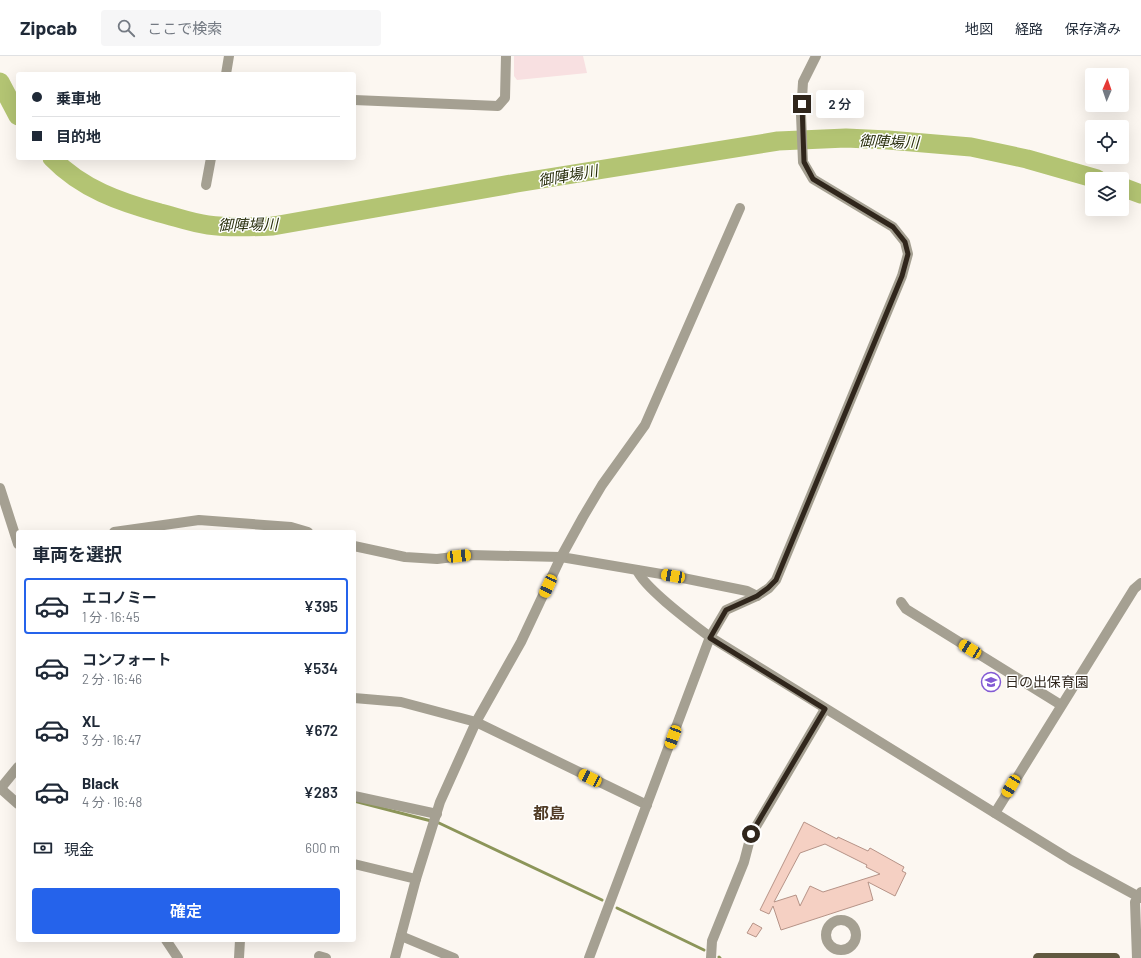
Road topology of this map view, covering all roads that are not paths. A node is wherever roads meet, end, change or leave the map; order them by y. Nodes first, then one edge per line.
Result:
1 (229, 56) edge
2 (506, 56) edge
3 (816, 56) edge
4 (226, 72) edge
5 (356, 100) edge
6 (211, 160) edge
7 (206, 186) dead end
8 (740, 208) dead end
9 (0, 488) edge
10 (128, 530) edge
11 (301, 530) edge
12 (16, 538) edge
13 (356, 546) edge
14 (561, 557) junction
15 (637, 570) junction
16 (1141, 583) edge
17 (757, 596) junction
18 (900, 602) dead end
19 (710, 638) junction
20 (356, 698) edge
21 (1061, 705) junction
22 (825, 709) junction
23 (476, 722) junction
24 (16, 769) edge
25 (0, 789) edge
26 (356, 796) edge
27 (16, 802) edge
28 (647, 805) junction
29 (995, 813) junction
30 (437, 814) junction
31 (356, 864) edge
32 (416, 879) junction
33 (1140, 896) edge
34 (401, 936) junction
35 (167, 942) edge
36 (240, 942) edge
37 (178, 958) edge
38 (239, 958) edge
39 (395, 958) edge
40 (454, 958) edge
41 (589, 958) edge
42 (711, 958) edge
43 (1038, 958) edge
44 (1116, 958) edge
45 (1137, 958) edge

1 - 4 street
2 - 5 street
3 - 17 street
6 - 7 street
8 - 14 street
9 - 12 street
10 - 11 street
13 - 14 street
14 - 15 street
14 - 23 street
15 - 17 street
15 - 19 street
16 - 21 street
17 - 19 street
18 - 21 street
19 - 22 street
19 - 28 street
20 - 23 street
21 - 29 street
22 - 29 street
22 - 42 street
23 - 28 street
23 - 30 street
24 - 25 street
25 - 27 street
26 - 30 street
28 - 41 street
29 - 33 street
30 - 32 street
31 - 32 street
32 - 34 street
33 - 45 street
34 - 39 street
34 - 40 street
35 - 37 street
36 - 38 street
43 - 44 main road

